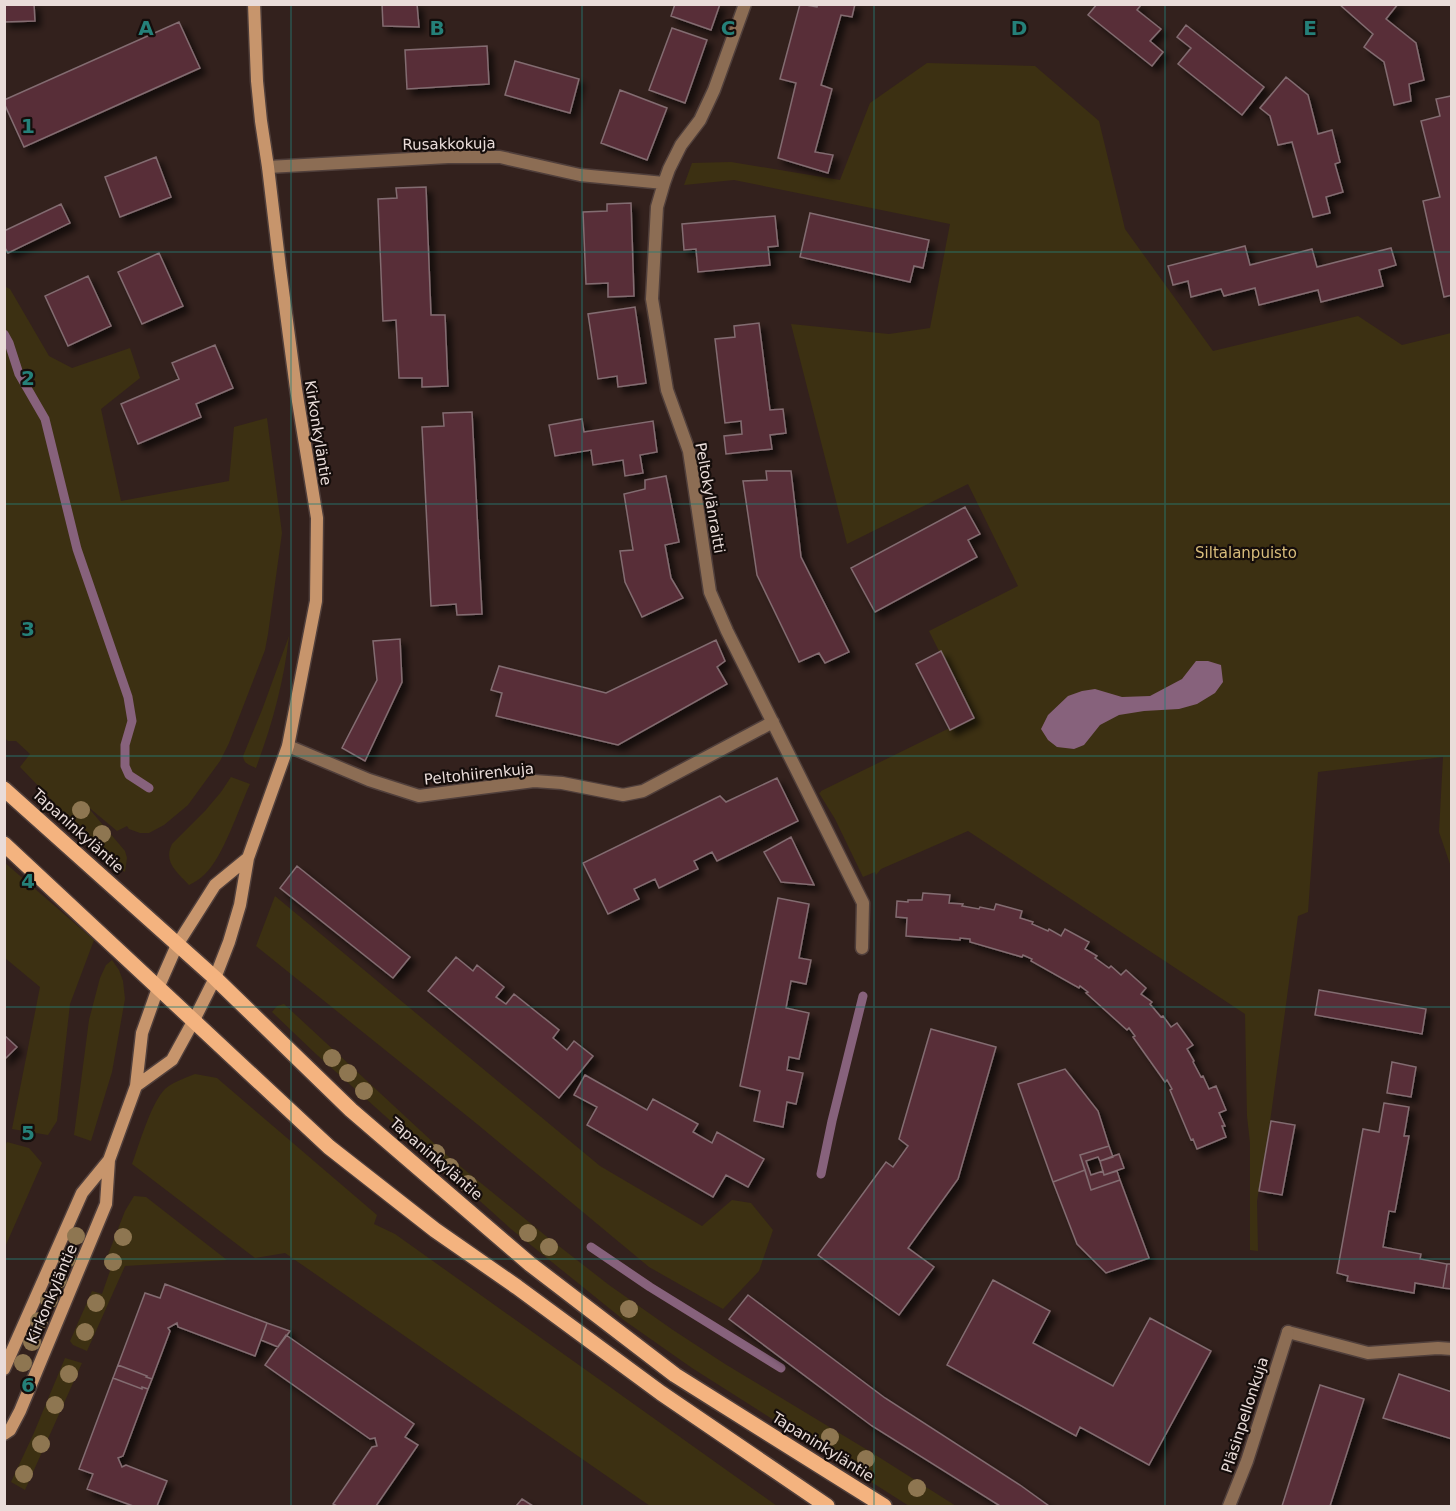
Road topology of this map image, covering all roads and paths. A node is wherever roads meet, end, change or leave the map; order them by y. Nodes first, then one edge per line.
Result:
1 (254, 4) edge
2 (745, 4) edge
3 (268, 167) junction
4 (664, 183) junction
5 (773, 722) junction
6 (288, 746) junction
7 (4, 789) edge
8 (4, 844) edge
9 (248, 858) junction
10 (177, 945) junction
11 (862, 948) dead end
12 (214, 978) junction
13 (158, 988) junction
14 (194, 1020) junction
15 (136, 1086) junction
16 (109, 1160) junction
17 (1452, 1349) edge
18 (4, 1370) edge
19 (4, 1434) edge
20 (827, 1506) edge
21 (884, 1506) edge
22 (1229, 1506) edge

1 - 3 street, Kirkonkyläntie
2 - 4 street, Peltokylänraitti
3 - 4 street, Rusakkokuja
3 - 6 street, Kirkonkyläntie
4 - 5 street, Peltokylänraitti
5 - 6 street, Peltohiirenkuja
5 - 11 street, Peltokylänraitti
6 - 9 street, Kirkonkyläntie
7 - 10 main road, Tapaninkyläntie
8 - 13 main road
9 - 10 street, Kirkonkyläntie
9 - 12 street, Kirkonkyläntie
10 - 12 main road, Tapaninkyläntie
10 - 13 street, Kirkonkyläntie
12 - 14 street, Kirkonkyläntie
12 - 21 main road, Tapaninkyläntie
13 - 14 main road
13 - 15 street, Kirkonkyläntie
14 - 15 street, Kirkonkyläntie
14 - 20 main road
15 - 16 street, Kirkonkyläntie
16 - 18 street, Kirkonkyläntie
16 - 19 street, Kirkonkyläntie
17 - 22 street, Pläsinpellonkuja

